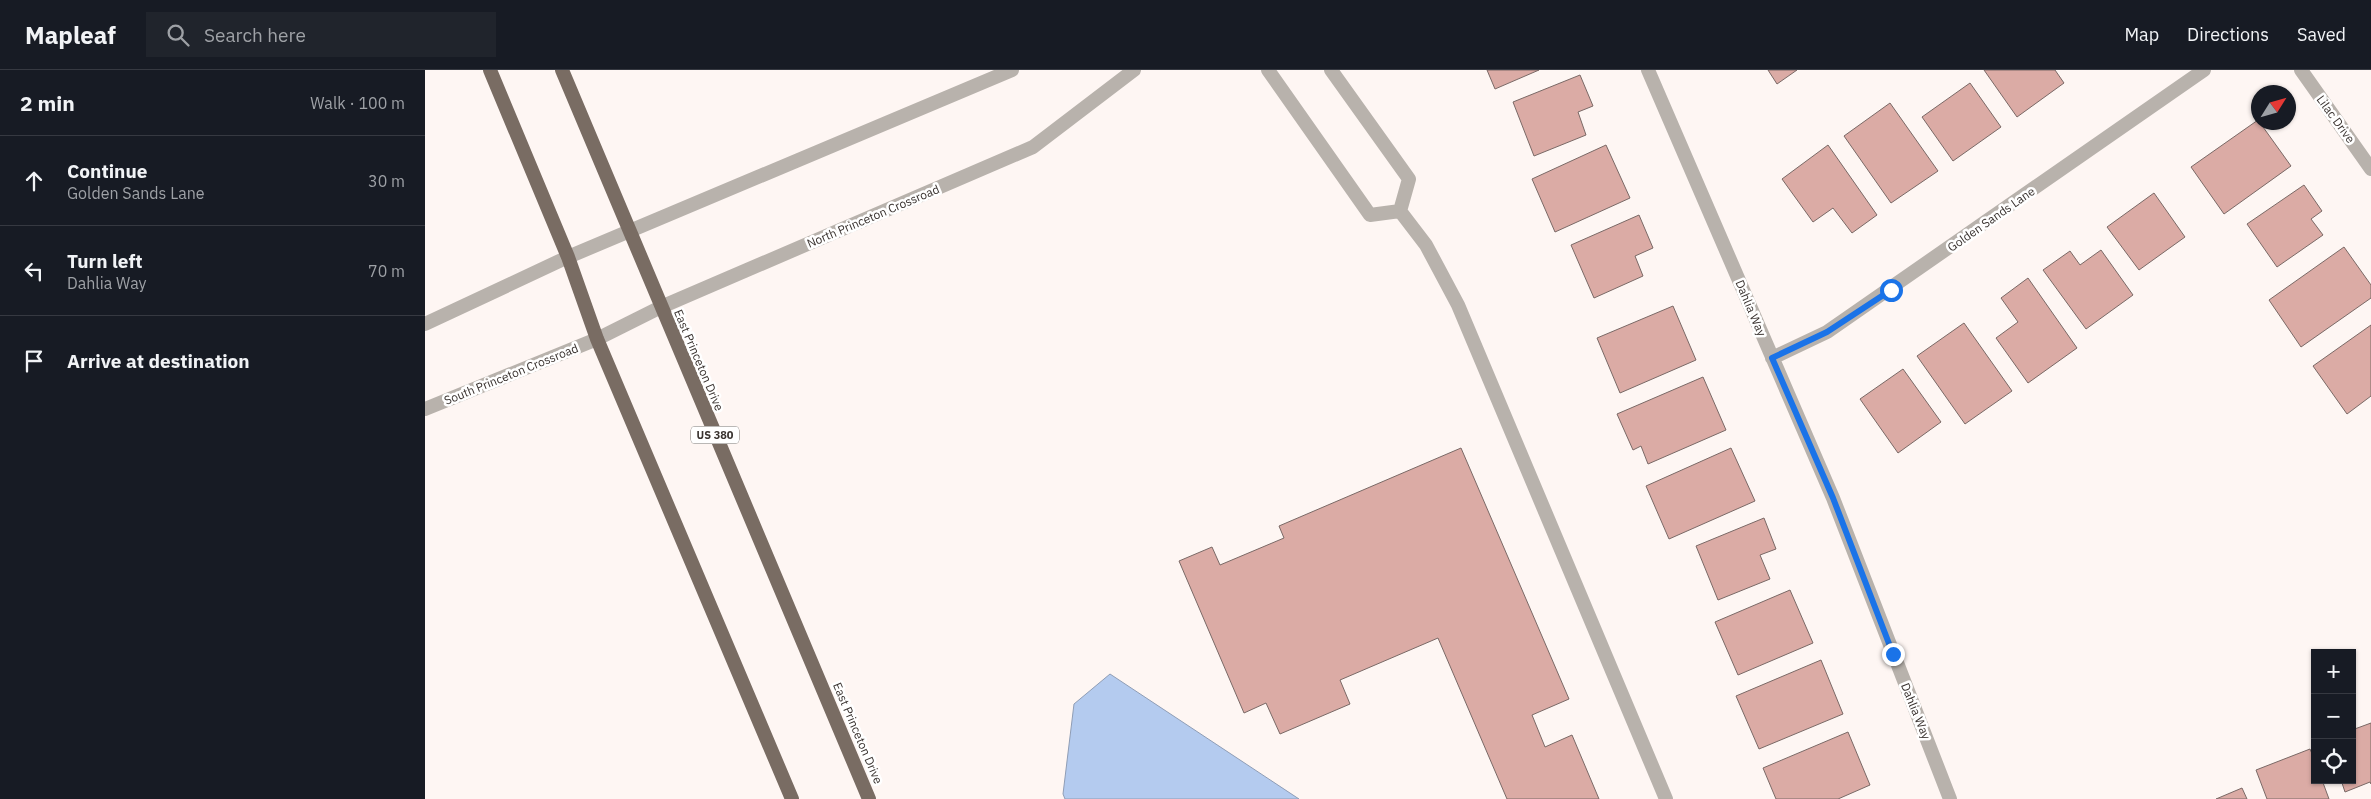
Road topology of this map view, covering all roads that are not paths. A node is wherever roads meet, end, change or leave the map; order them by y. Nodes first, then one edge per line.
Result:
1 (491, 70) edge
2 (562, 70) edge
3 (1012, 70) edge
4 (1134, 70) edge
5 (1268, 70) edge
6 (1331, 70) edge
7 (1647, 70) edge
8 (2205, 70) edge
9 (2301, 70) edge
10 (2371, 169) edge
11 (1400, 211) junction
12 (629, 231) junction
13 (568, 256) junction
14 (661, 307) junction
15 (425, 324) edge
16 (597, 338) junction
17 (1772, 358) junction
18 (425, 409) edge
19 (792, 799) edge
20 (869, 799) edge
21 (1666, 799) edge
22 (1950, 799) edge

1 - 13 highway
2 - 12 highway, East Princeton Drive / US 380
3 - 12 street
4 - 14 street, North Princeton Crossroad
5 - 11 street
6 - 11 street
7 - 17 street, Dahlia Way
8 - 17 street, Golden Sands Lane
9 - 10 street, Lilac Drive
11 - 21 street
12 - 13 street
12 - 14 highway, East Princeton Drive / US 380
13 - 15 street
13 - 16 highway
14 - 16 street, North Princeton Crossroad
14 - 20 highway, East Princeton Drive / US 380
16 - 18 street, South Princeton Crossroad
16 - 19 highway
17 - 22 street, Dahlia Way

